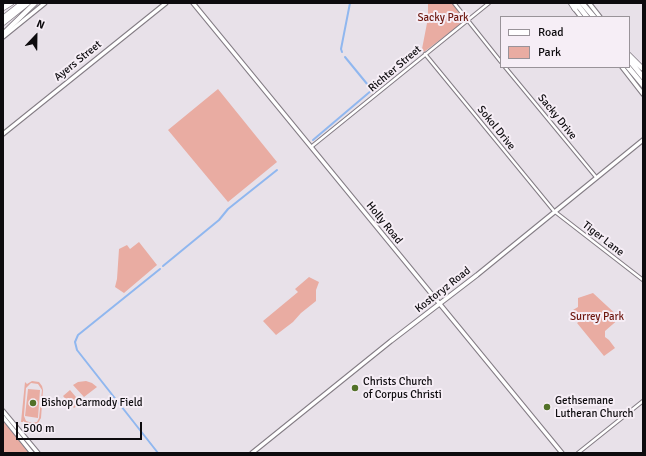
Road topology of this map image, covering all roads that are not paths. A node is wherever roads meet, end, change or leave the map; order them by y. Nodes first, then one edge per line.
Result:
1 (11, 3) edge
2 (22, 3) edge
3 (28, 3) edge
4 (35, 3) edge
5 (45, 3) edge
6 (166, 3) edge
7 (193, 3) edge
8 (454, 3) edge
9 (489, 3) edge
10 (570, 3) edge
11 (576, 3) edge
12 (582, 3) edge
13 (589, 3) edge
14 (3, 8) edge
15 (575, 9) joint
16 (580, 16) edge
17 (592, 16) edge
18 (599, 16) edge
19 (3, 18) edge
20 (468, 21) junction
21 (3, 23) edge
22 (3, 35) edge
23 (425, 54) junction
24 (630, 54) edge
25 (500, 61) edge
26 (630, 61) edge
27 (506, 68) edge
28 (623, 68) edge
29 (629, 68) edge
30 (642, 68) edge
31 (643, 77) edge
32 (643, 85) edge
33 (643, 94) edge
34 (3, 134) edge
35 (643, 140) edge
36 (311, 147) junction
37 (596, 177) junction
38 (554, 211) junction
39 (643, 280) edge
40 (440, 304) junction
41 (430, 312) junction
42 (446, 312) junction
43 (643, 401) edge
44 (3, 411) edge
45 (3, 417) edge
46 (35, 452) edge
47 (252, 453) edge
48 (562, 453) edge
49 (578, 453) edge

1 - 14 highway
2 - 19 highway
3 - 21 highway
4 - 22 highway
5 - 22 main road
6 - 34 main road, Ayers Street
7 - 36 main road, Holly Road
8 - 20 street
9 - 20 street, Richter Street
10 - 15 highway
11 - 17 highway
12 - 17 highway
13 - 18 main road
15 - 16 main road
20 - 23 street, Richter Street
20 - 25 street
23 - 36 street, Richter Street
23 - 38 street, Sokol Drive
24 - 30 highway
26 - 31 highway
27 - 37 street, Sacky Drive
28 - 33 main road
29 - 32 highway
35 - 37 main road, Kostoryz Road
36 - 40 main road, Holly Road
37 - 38 main road, Kostoryz Road
38 - 39 street, Tiger Lane
38 - 40 main road, Kostoryz Road
40 - 41 main road, Kostoryz Road
40 - 42 main road, Holly Road
41 - 42 main road
41 - 47 main road, Kostoryz Road
42 - 48 main road, Holly Road
43 - 49 street
44 - 46 main road
45 - 46 main road

